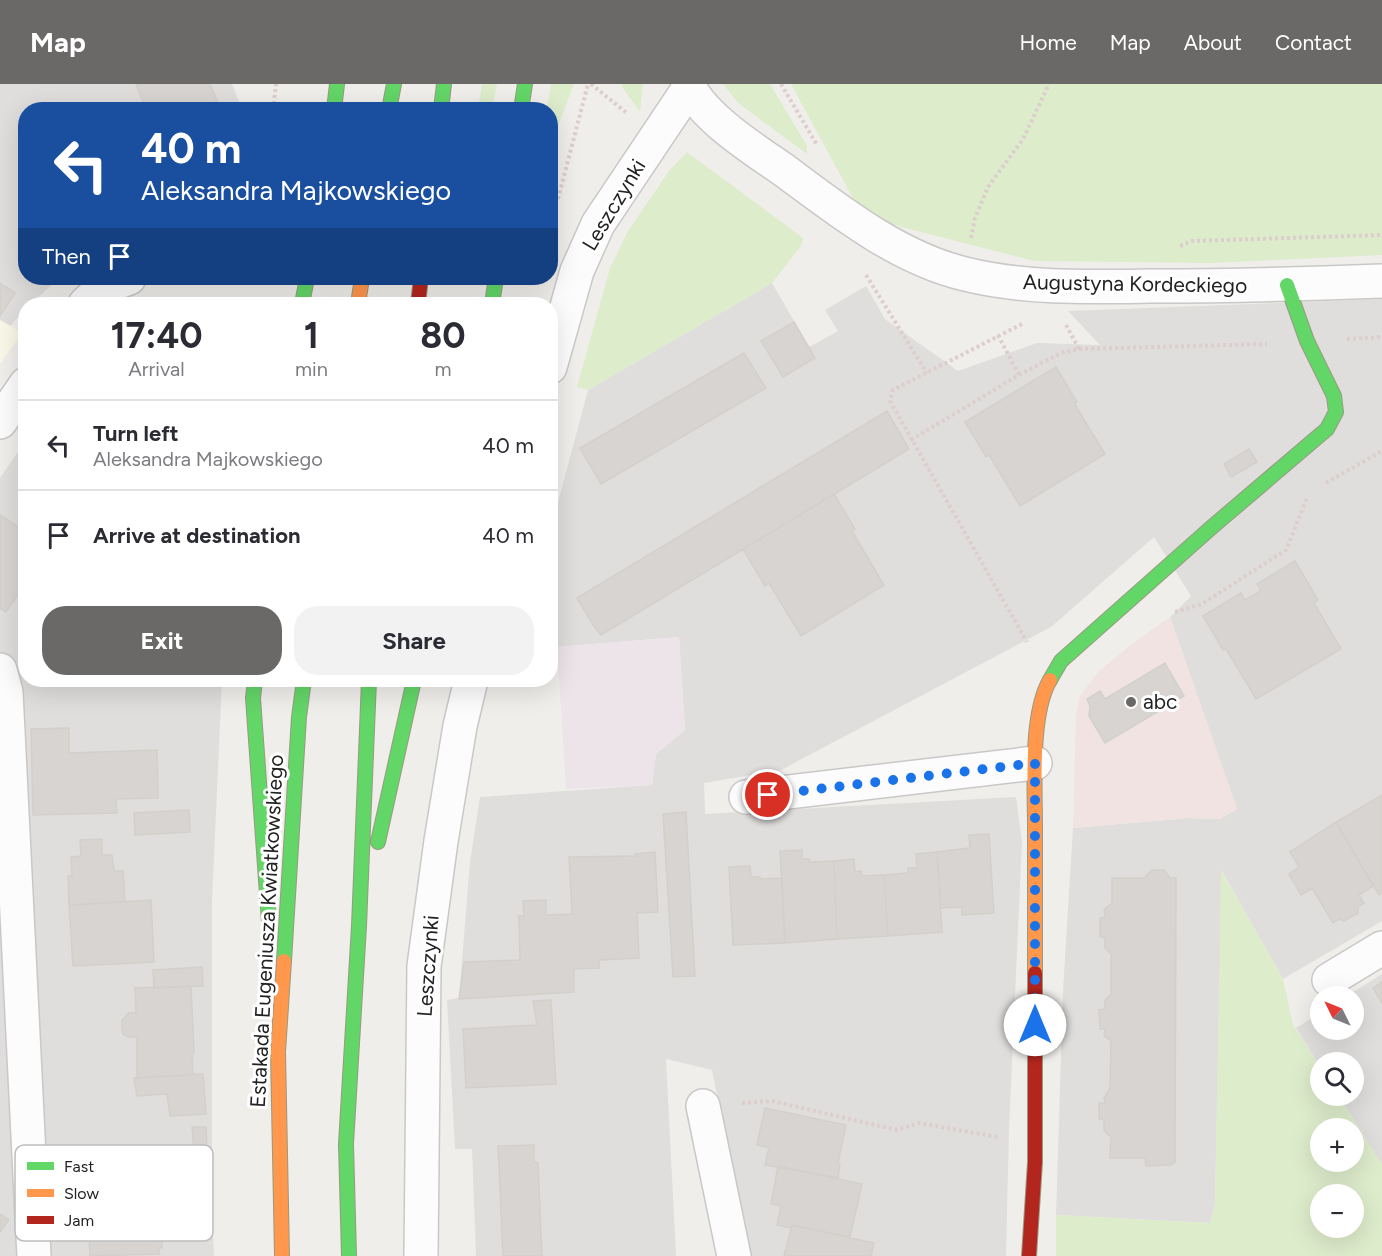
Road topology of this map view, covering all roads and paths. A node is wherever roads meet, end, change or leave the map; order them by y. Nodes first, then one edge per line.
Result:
1 (276, 84) edge
2 (338, 84) edge
3 (393, 84) edge
4 (444, 84) edge
5 (525, 84) edge
6 (588, 84) edge
7 (781, 84) edge
8 (1049, 84) edge
9 (688, 86) edge
10 (274, 102) edge
11 (335, 102) edge
12 (390, 102) edge
13 (442, 102) edge
14 (522, 102) edge
15 (821, 151) dead end
16 (558, 199) dead end
17 (863, 270) dead end
18 (964, 274) junction
19 (1382, 281) edge
20 (110, 285) edge
21 (1287, 285) junction
22 (92, 297) edge
23 (1029, 322) dead end
24 (1065, 323) dead end
25 (999, 335) junction
26 (558, 340) edge
27 (1307, 341) junction
28 (1079, 348) junction
29 (927, 373) junction
30 (1019, 375) junction
31 (18, 396) edge
32 (0, 422) edge
33 (911, 440) junction
34 (1382, 451) edge
35 (1320, 487) dead end
36 (1309, 493) dead end
37 (1168, 614) dead end
38 (1027, 641) dead end
39 (0, 670) edge
40 (254, 687) edge
41 (303, 687) edge
42 (369, 687) edge
43 (412, 687) edge
44 (469, 687) edge
45 (1035, 763) junction
46 (746, 797) dead end
47 (359, 926) junction
48 (1382, 948) edge
49 (1329, 980) dead end
50 (278, 1052) junction
51 (13, 1069) edge
52 (703, 1106) joint
53 (1035, 1144) junction
54 (22, 1145) edge
55 (32, 1241) edge
56 (34, 1256) edge
57 (282, 1256) edge
58 (349, 1256) edge
59 (421, 1256) edge
60 (734, 1256) edge
61 (1029, 1256) edge

1 - 10 path
2 - 11 main road
3 - 12 main road
4 - 13 main road
5 - 14 main road
6 - 16 path
7 - 15 path
8 - 18 path
9 - 18 street, Augustyna Kordeckiego
9 - 26 street, Leszczynki
17 - 29 path
18 - 21 street, Augustyna Kordeckiego
19 - 21 street, Augustyna Kordeckiego
20 - 22 street
21 - 27 main road
23 - 25 path
24 - 28 path
25 - 29 path
25 - 30 path
27 - 28 path
27 - 45 main road
28 - 30 path
29 - 33 path
30 - 33 path
31 - 32 street
33 - 38 path
34 - 35 path
36 - 37 path
39 - 51 street
40 - 50 main road
41 - 50 main road, Estakada Eugeniusza Kwiatkowskiego
42 - 47 main road
43 - 47 main road
44 - 59 street, Leszczynki
45 - 46 street
45 - 53 main road
47 - 58 main road
48 - 49 street
50 - 57 main road, Estakada Eugeniusza Kwiatkowskiego
51 - 54 street
52 - 53 path
52 - 60 street
53 - 61 main road
55 - 56 street

